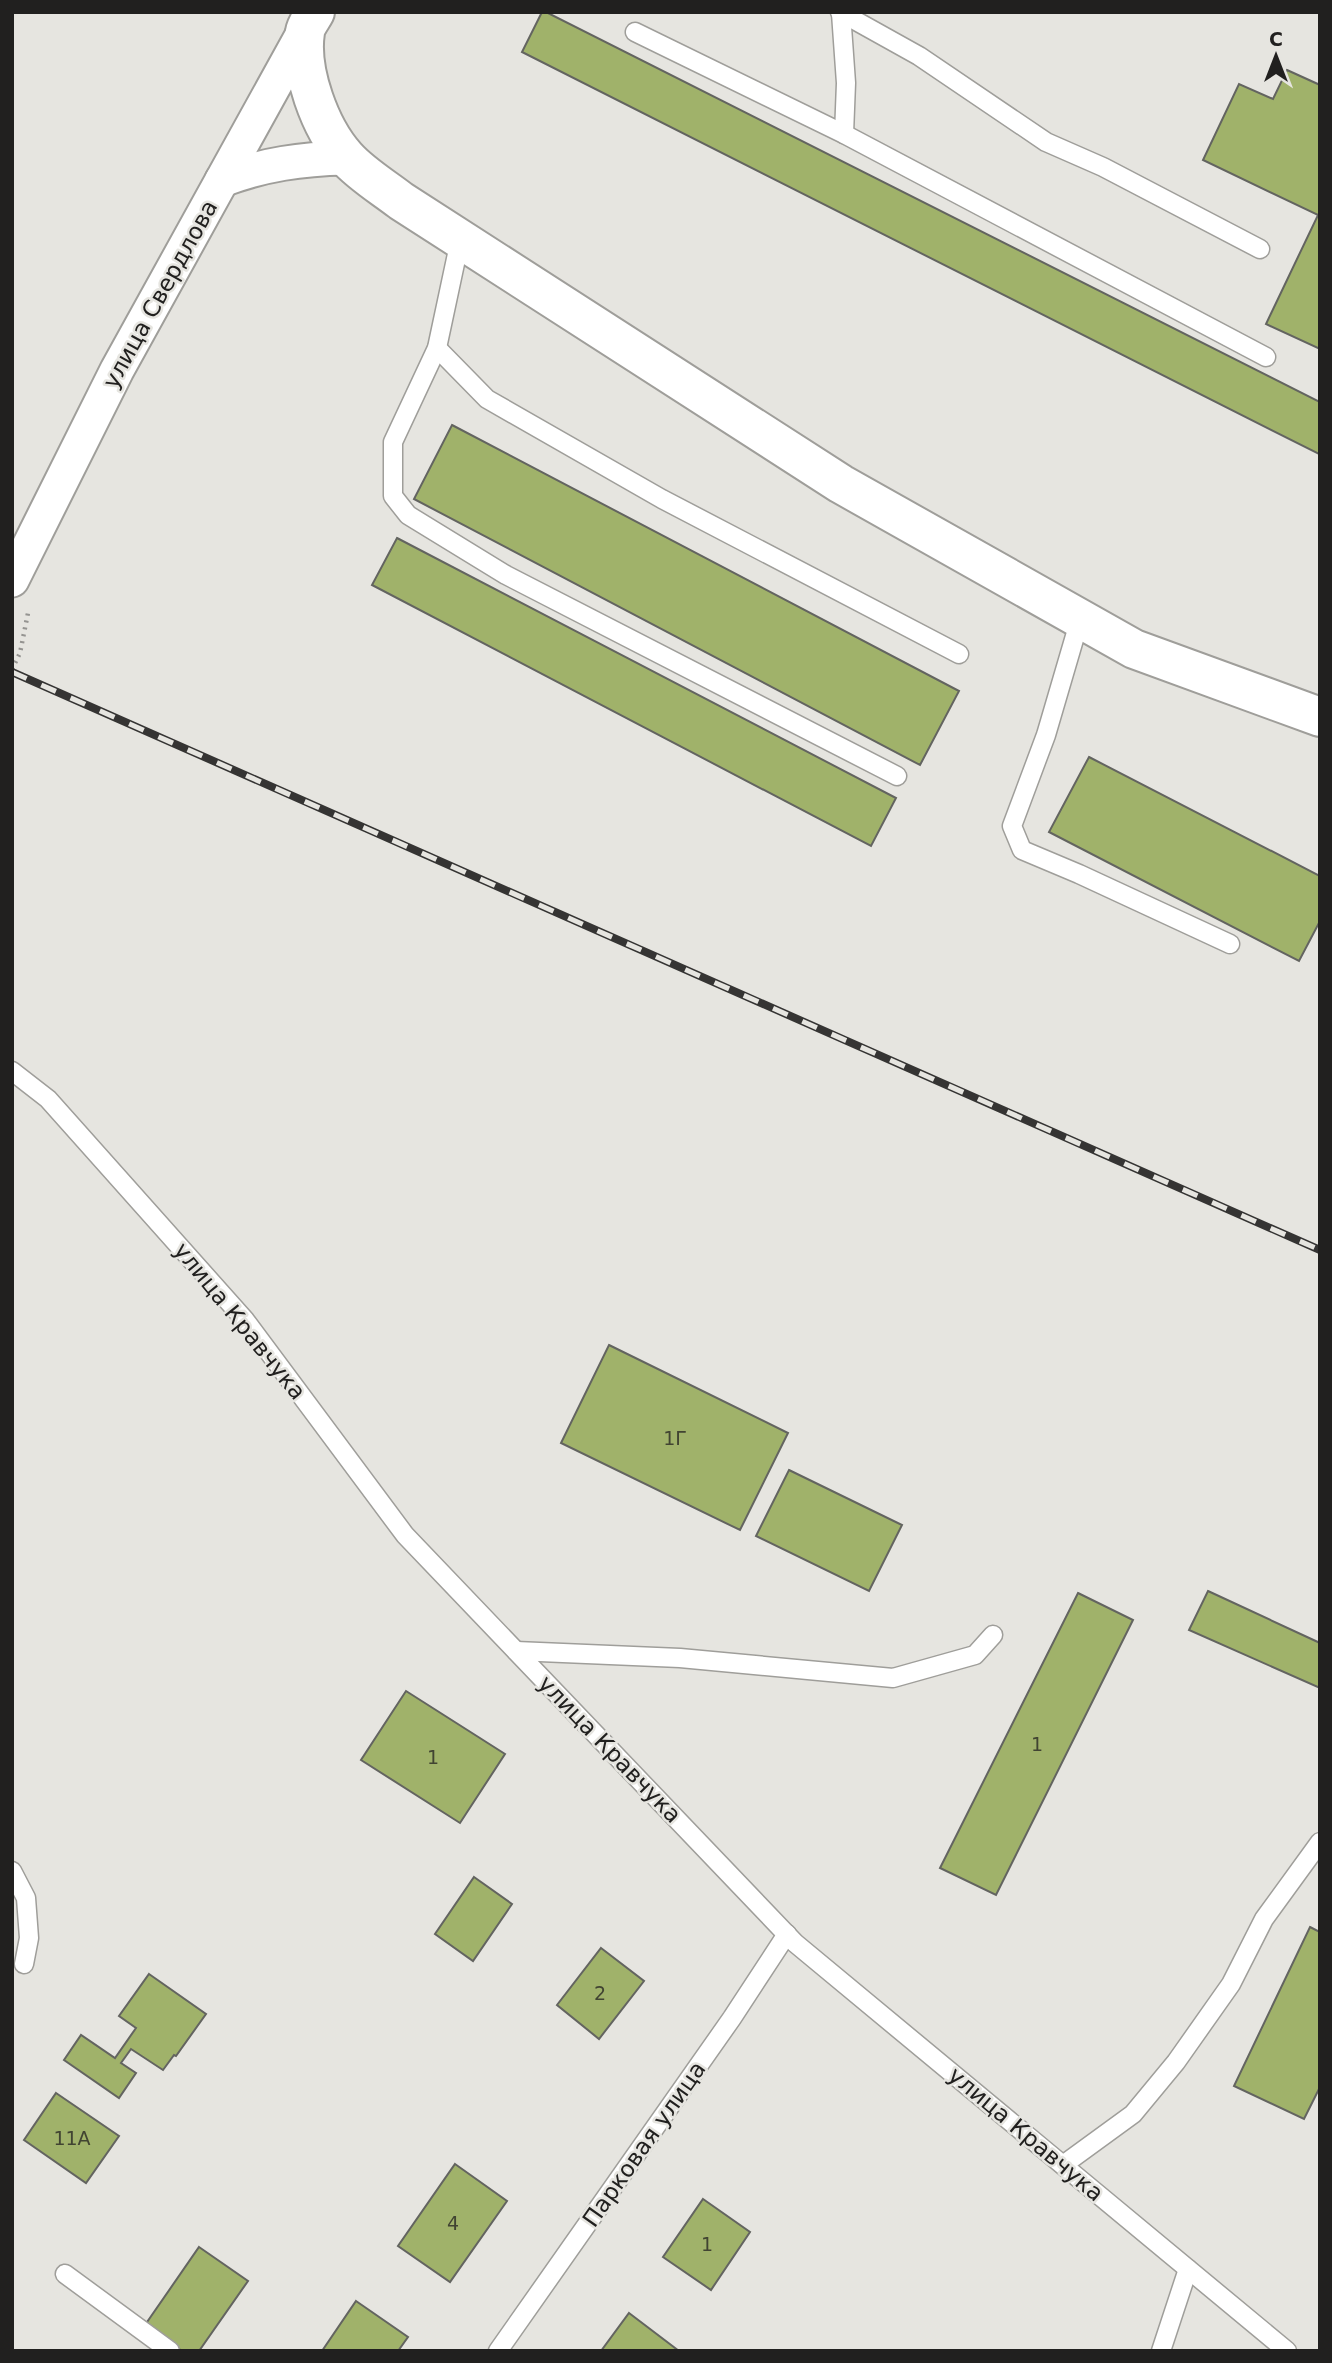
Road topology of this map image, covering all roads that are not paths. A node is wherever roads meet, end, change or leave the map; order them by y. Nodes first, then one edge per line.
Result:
1 (841, 13) edge
2 (310, 21) edge
3 (635, 32) dead end
4 (844, 134) junction
5 (346, 158) junction
6 (222, 180) junction
7 (460, 240) junction
8 (1260, 249) dead end
9 (437, 348) junction
10 (1266, 357) dead end
11 (12, 580) edge
12 (1080, 619) junction
13 (959, 654) dead end
14 (1320, 718) edge
15 (897, 776) dead end
16 (1230, 944) dead end
17 (12, 1071) edge
18 (993, 1635) dead end
19 (516, 1651) junction
20 (1320, 1842) edge
21 (12, 1871) edge
22 (787, 1934) junction
23 (24, 1964) dead end
24 (1063, 2165) junction
25 (1188, 2269) junction
26 (65, 2274) dead end
27 (170, 2351) edge
28 (498, 2351) edge
29 (1161, 2351) edge
30 (1287, 2351) edge

1 - 4 lane
1 - 8 lane
2 - 5 main road
2 - 6 street, улица Свердлова
3 - 4 lane
4 - 10 lane
5 - 6 street
5 - 7 main road
6 - 11 street, улица Свердлова
7 - 9 lane
7 - 12 main road
9 - 13 lane
9 - 15 lane
12 - 14 main road
12 - 16 lane
17 - 19 lane, улица Кравчука
18 - 19 lane
19 - 22 lane, улица Кравчука
20 - 24 lane
21 - 23 lane
22 - 24 lane, улица Кравчука
22 - 28 lane, Парковая улица
24 - 25 lane, улица Кравчука
25 - 29 lane
25 - 30 lane, улица Кравчука
26 - 27 lane

